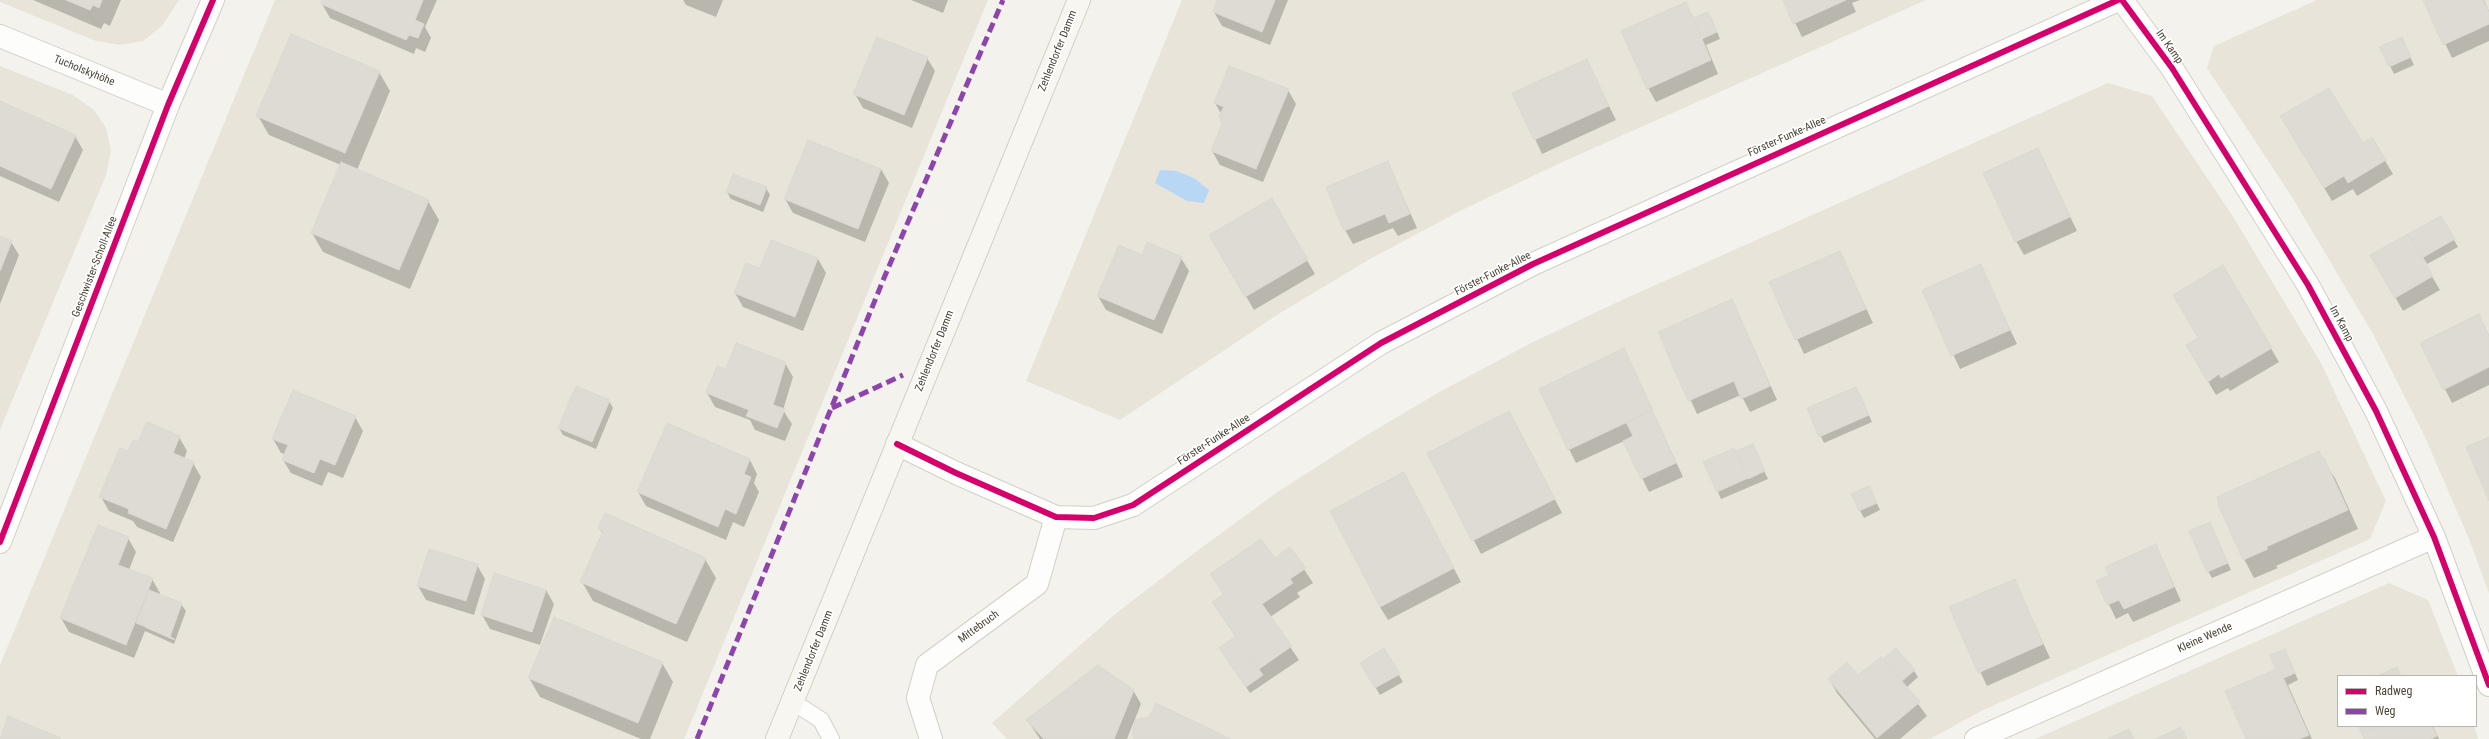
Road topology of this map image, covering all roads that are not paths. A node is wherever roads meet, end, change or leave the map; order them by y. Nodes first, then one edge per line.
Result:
1 (213, 0) edge
2 (1079, 0) edge
3 (2118, 0) edge
4 (2122, 0) edge
5 (0, 36) edge
6 (168, 105) junction
7 (897, 444) junction
8 (1056, 517) junction
9 (2434, 537) junction
10 (0, 542) edge
11 (2489, 685) edge
12 (793, 702) junction
13 (777, 739) edge
14 (831, 739) edge
15 (931, 739) edge
16 (1976, 739) edge

1 - 6 street, Geschwister-Scholl-Allee
2 - 7 main road, Zehlendorfer Damm
3 - 8 street, Förster-Funke-Allee
4 - 9 street, Im Kamp
5 - 6 street, Tucholskyhöhe
6 - 10 street, Geschwister-Scholl-Allee
7 - 8 street, Förster-Funke-Allee
7 - 12 main road, Zehlendorfer Damm
8 - 15 street, Mittebruch
9 - 11 street, Im Kamp
9 - 16 street, Kleine Wende
12 - 13 main road, Zehlendorfer Damm
12 - 14 lane, Zehlendorfer Damm

